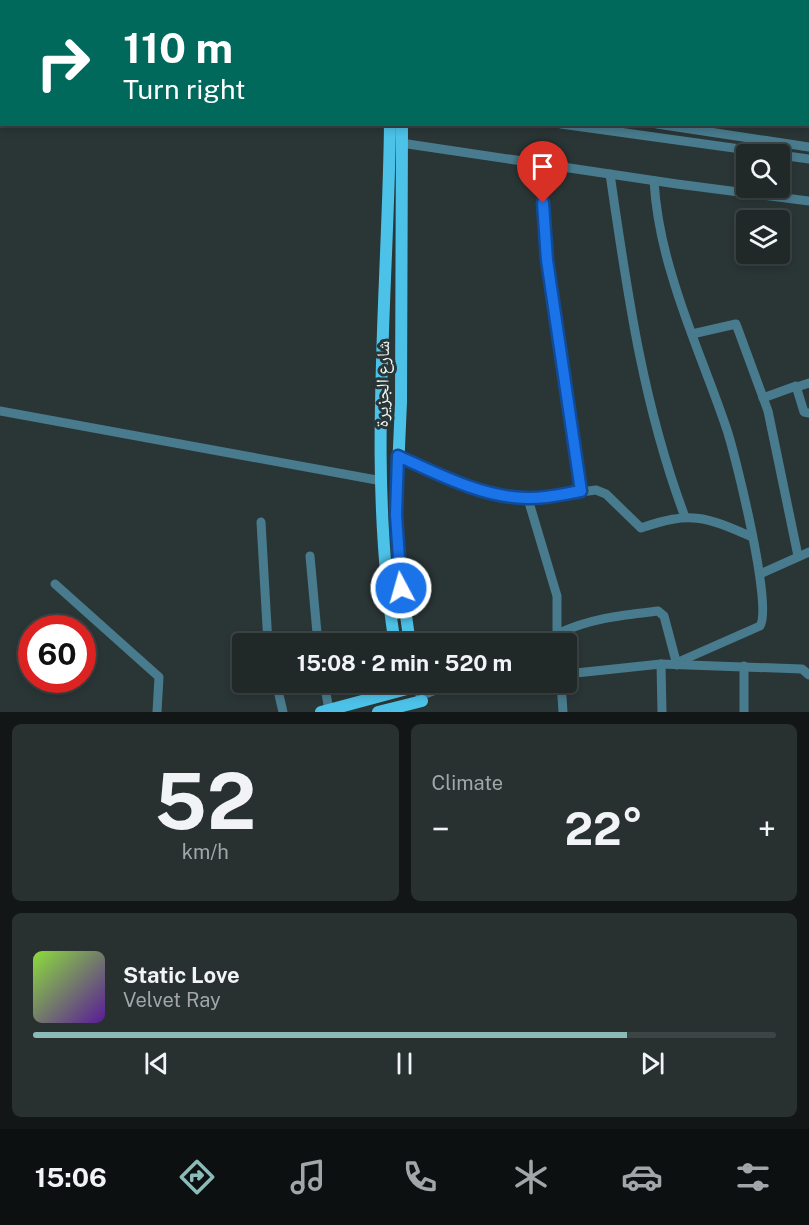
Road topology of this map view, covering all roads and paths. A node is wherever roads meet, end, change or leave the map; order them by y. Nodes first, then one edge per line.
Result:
1 (575, 126) edge
2 (670, 126) edge
3 (397, 138) edge
4 (809, 147) edge
5 (736, 149) edge
6 (790, 157) edge
7 (809, 159) edge
8 (537, 162) junction
9 (610, 174) junction
10 (654, 181) junction
11 (809, 201) edge
12 (692, 334) junction
13 (809, 383) edge
14 (797, 387) junction
15 (763, 398) junction
16 (401, 402) junction
17 (383, 403) junction
18 (0, 411) edge
19 (809, 413) edge
20 (398, 456) junction
21 (382, 481) junction
22 (581, 491) junction
23 (528, 499) junction
24 (685, 517) junction
25 (261, 522) dead end
26 (752, 537) junction
27 (809, 552) edge
28 (310, 556) dead end
29 (798, 556) junction
30 (760, 574) junction
31 (55, 584) dead end
32 (267, 633) edge
33 (317, 633) edge
34 (394, 633) edge
35 (409, 633) edge
36 (558, 633) edge
37 (569, 633) edge
38 (662, 664) junction
39 (677, 664) junction
40 (744, 666) junction
41 (577, 673) edge
42 (809, 675) edge
43 (279, 693) edge
44 (324, 693) edge
45 (382, 693) edge
46 (406, 693) edge
47 (562, 693) edge
48 (420, 696) edge
49 (410, 708) edge
50 (325, 711) edge
51 (157, 712) edge
52 (283, 712) edge
53 (378, 712) edge
54 (563, 712) edge
55 (662, 712) edge
56 (744, 712) edge

1 - 5 street
2 - 4 street
3 - 8 street
3 - 16 main road, شارع الجزيرة
3 - 17 main road, شارع الجزيرة
6 - 7 street
8 - 9 street
8 - 22 street
9 - 10 street
9 - 24 street
10 - 11 street
10 - 12 street
12 - 15 street
12 - 26 street
13 - 14 street
14 - 15 street
14 - 19 street
15 - 29 street
16 - 17 main road
16 - 20 main road, شارع الجزيرة
17 - 21 main road, شارع الجزيرة
18 - 21 street
20 - 23 street
20 - 35 main road, شارع الجزيرة
21 - 34 main road, شارع الجزيرة
22 - 23 street
22 - 24 street
23 - 36 street
24 - 26 street
25 - 32 street
26 - 30 street
27 - 29 street
28 - 33 street
29 - 30 street
30 - 39 street
31 - 51 street
37 - 39 street
38 - 39 street
38 - 41 street
38 - 55 street
39 - 40 street
40 - 42 street
40 - 56 street
43 - 52 street
44 - 50 street
45 - 50 main road
46 - 49 main road
47 - 54 street
48 - 49 main road
49 - 53 main road

